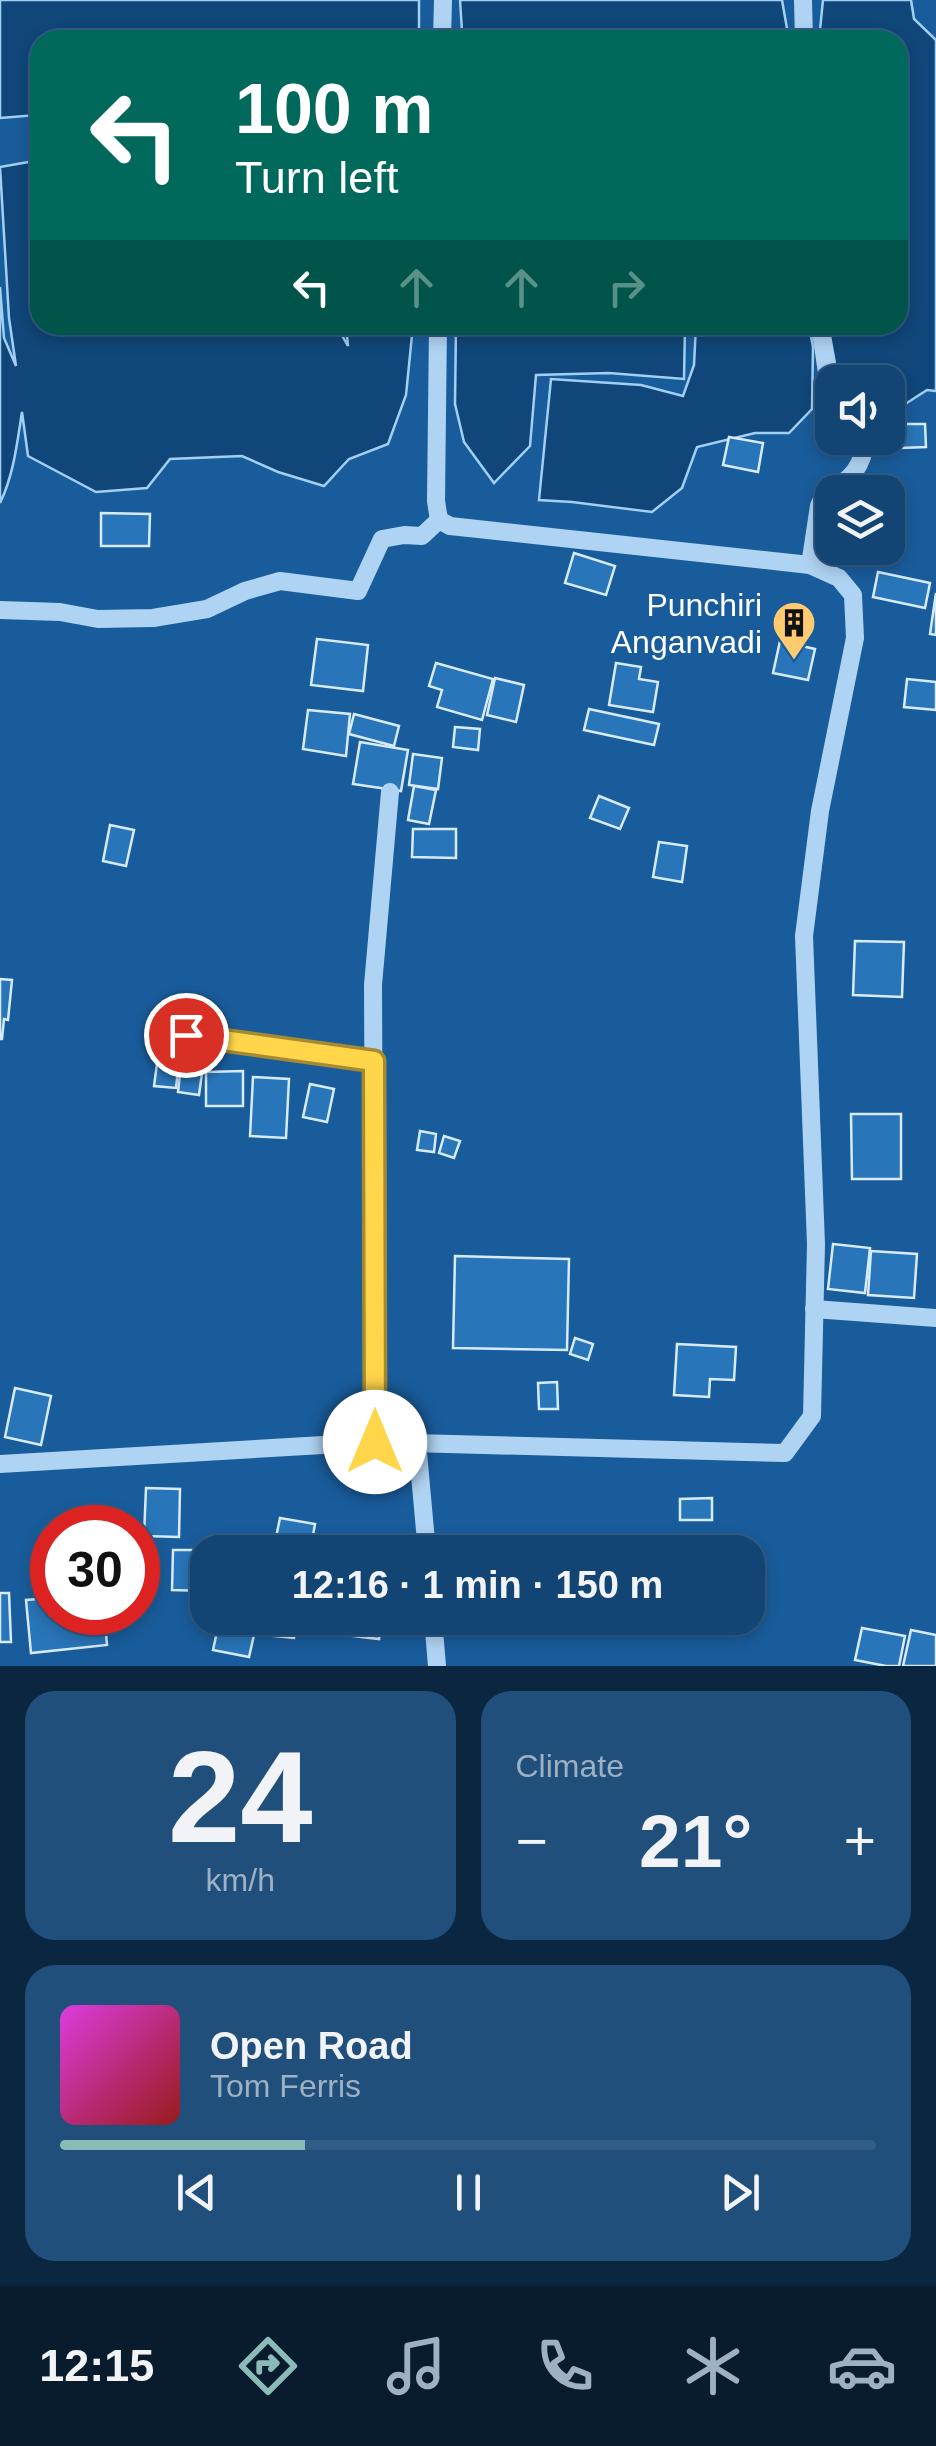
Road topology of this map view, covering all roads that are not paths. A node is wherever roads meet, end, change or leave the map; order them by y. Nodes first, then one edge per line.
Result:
1 (442, 0) edge
2 (802, 0) edge
3 (442, 30) edge
4 (804, 30) edge
5 (438, 335) edge
6 (821, 335) edge
7 (826, 365) edge
8 (863, 455) edge
9 (440, 520) junction
10 (810, 565) junction
11 (0, 610) edge
12 (390, 792) dead end
13 (186, 1035) dead end
14 (374, 1061) junction
15 (814, 1309) junction
16 (936, 1318) edge
17 (375, 1442) junction
18 (417, 1442) junction
19 (0, 1464) edge
20 (425, 1535) edge
21 (434, 1635) edge
22 (437, 1666) edge

1 - 3 street
2 - 4 street
5 - 9 street
6 - 7 street
8 - 10 street
9 - 10 street
9 - 11 street
10 - 15 street
12 - 14 street
13 - 14 street
14 - 17 street
15 - 16 street
15 - 18 street
17 - 18 street
17 - 19 street
18 - 20 street
21 - 22 street

